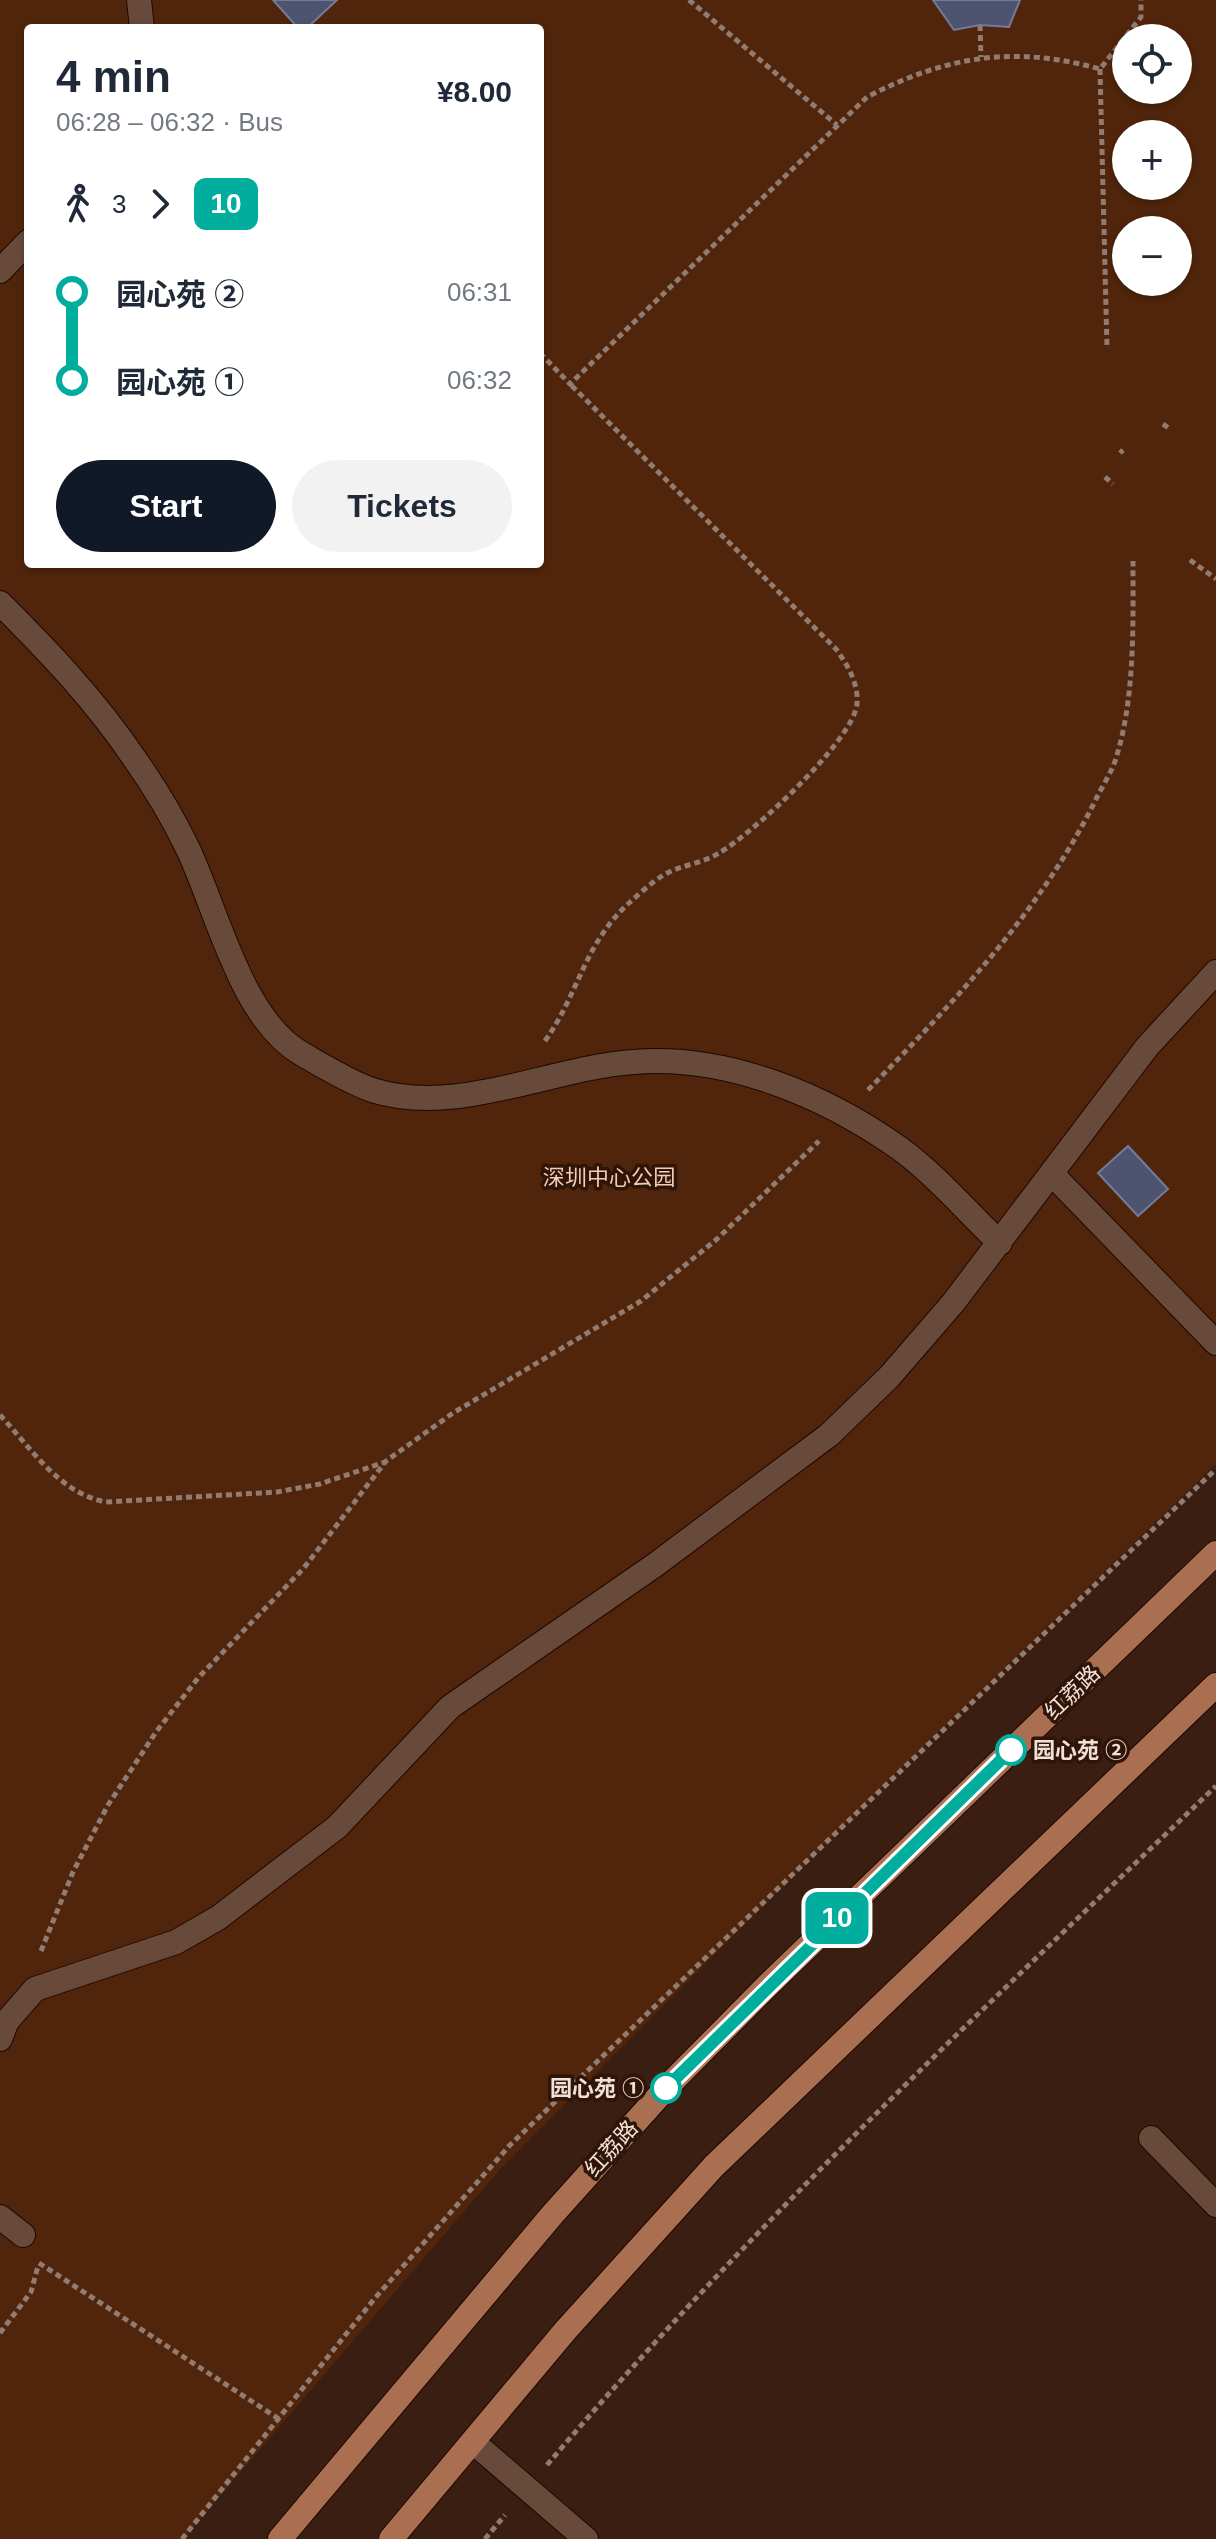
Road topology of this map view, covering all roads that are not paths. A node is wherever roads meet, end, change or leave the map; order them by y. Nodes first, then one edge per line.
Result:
1 (139, 0) edge
2 (142, 24) edge
3 (24, 246) edge
4 (0, 271) edge
5 (0, 603) edge
6 (1216, 972) edge
7 (1052, 1174) junction
8 (1000, 1243) junction
9 (1216, 1343) edge
10 (1216, 1553) edge
11 (1216, 1685) edge
12 (0, 2039) edge
13 (1151, 2138) dead end
14 (1216, 2205) edge
15 (0, 2217) edge
16 (23, 2235) road end
17 (473, 2442) junction
18 (280, 2539) edge
19 (391, 2539) edge
20 (586, 2539) edge

1 - 2 street
3 - 4 street
5 - 8 street
6 - 7 street
7 - 8 street
7 - 9 street
8 - 12 street
10 - 18 main road, 红荔路
11 - 17 main road
13 - 14 street
15 - 16 street
17 - 19 main road
17 - 20 street

